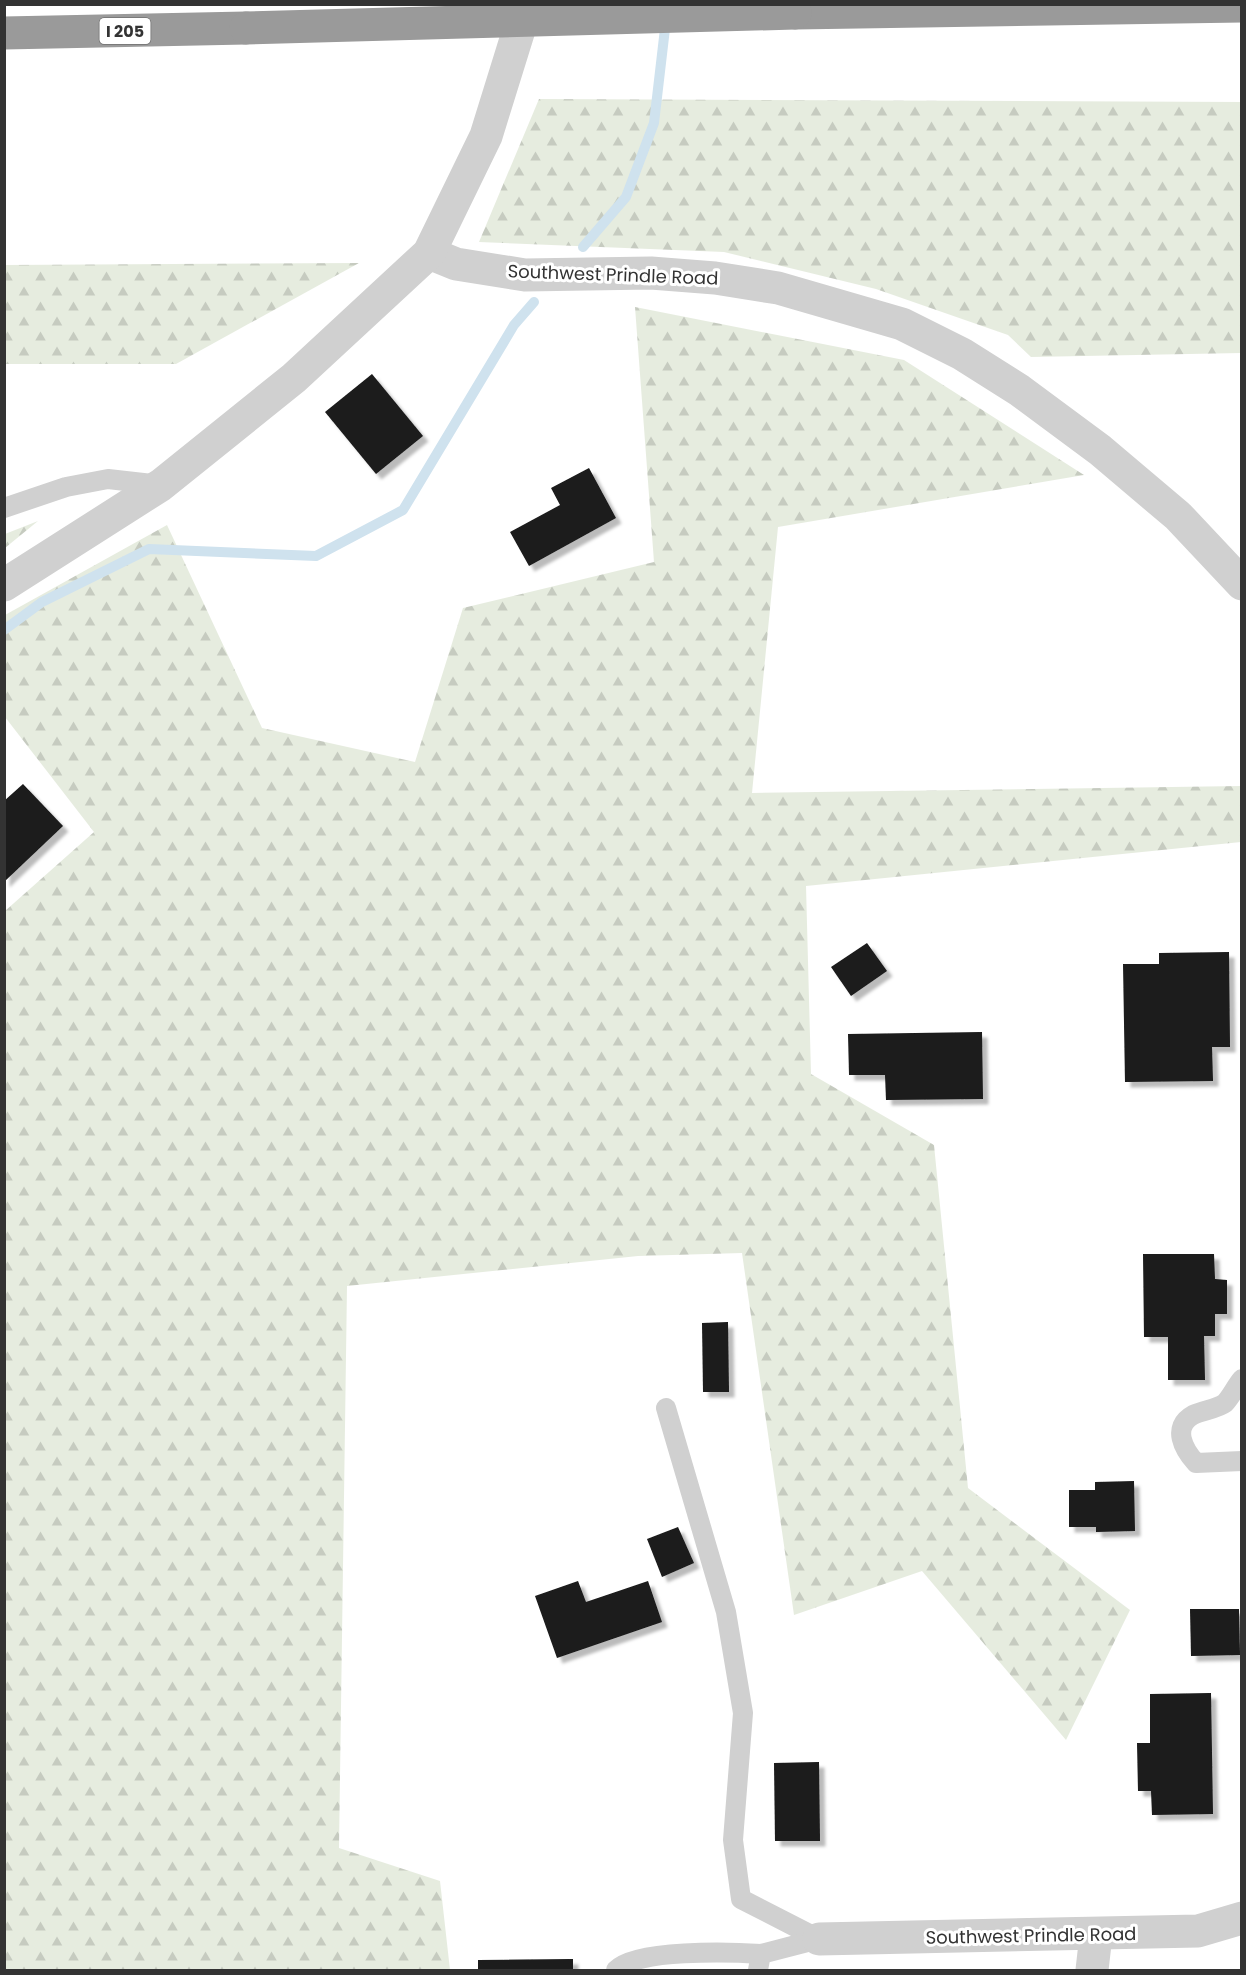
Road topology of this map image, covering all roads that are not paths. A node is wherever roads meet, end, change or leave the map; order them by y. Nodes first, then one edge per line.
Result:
1 (527, 4) edge
2 (1242, 6) edge
3 (4, 33) edge
4 (429, 254) junction
5 (161, 485) junction
6 (4, 508) edge
7 (1242, 584) edge
8 (4, 585) edge
9 (1242, 1379) edge
10 (666, 1408) dead end
11 (1242, 1461) edge
12 (1242, 1918) edge
13 (1096, 1935) junction
14 (819, 1939) junction
15 (759, 1962) edge
16 (616, 1971) edge
17 (1092, 1971) edge

1 - 4 street
2 - 3 highway, I 205, bridge
4 - 5 street
4 - 7 street, Southwest Prindle Road
5 - 6 lane
5 - 8 street
9 - 11 lane
10 - 14 lane
12 - 13 street, Southwest Prindle Road
13 - 14 street, Southwest Prindle Road
13 - 17 street
14 - 15 lane
15 - 16 lane

